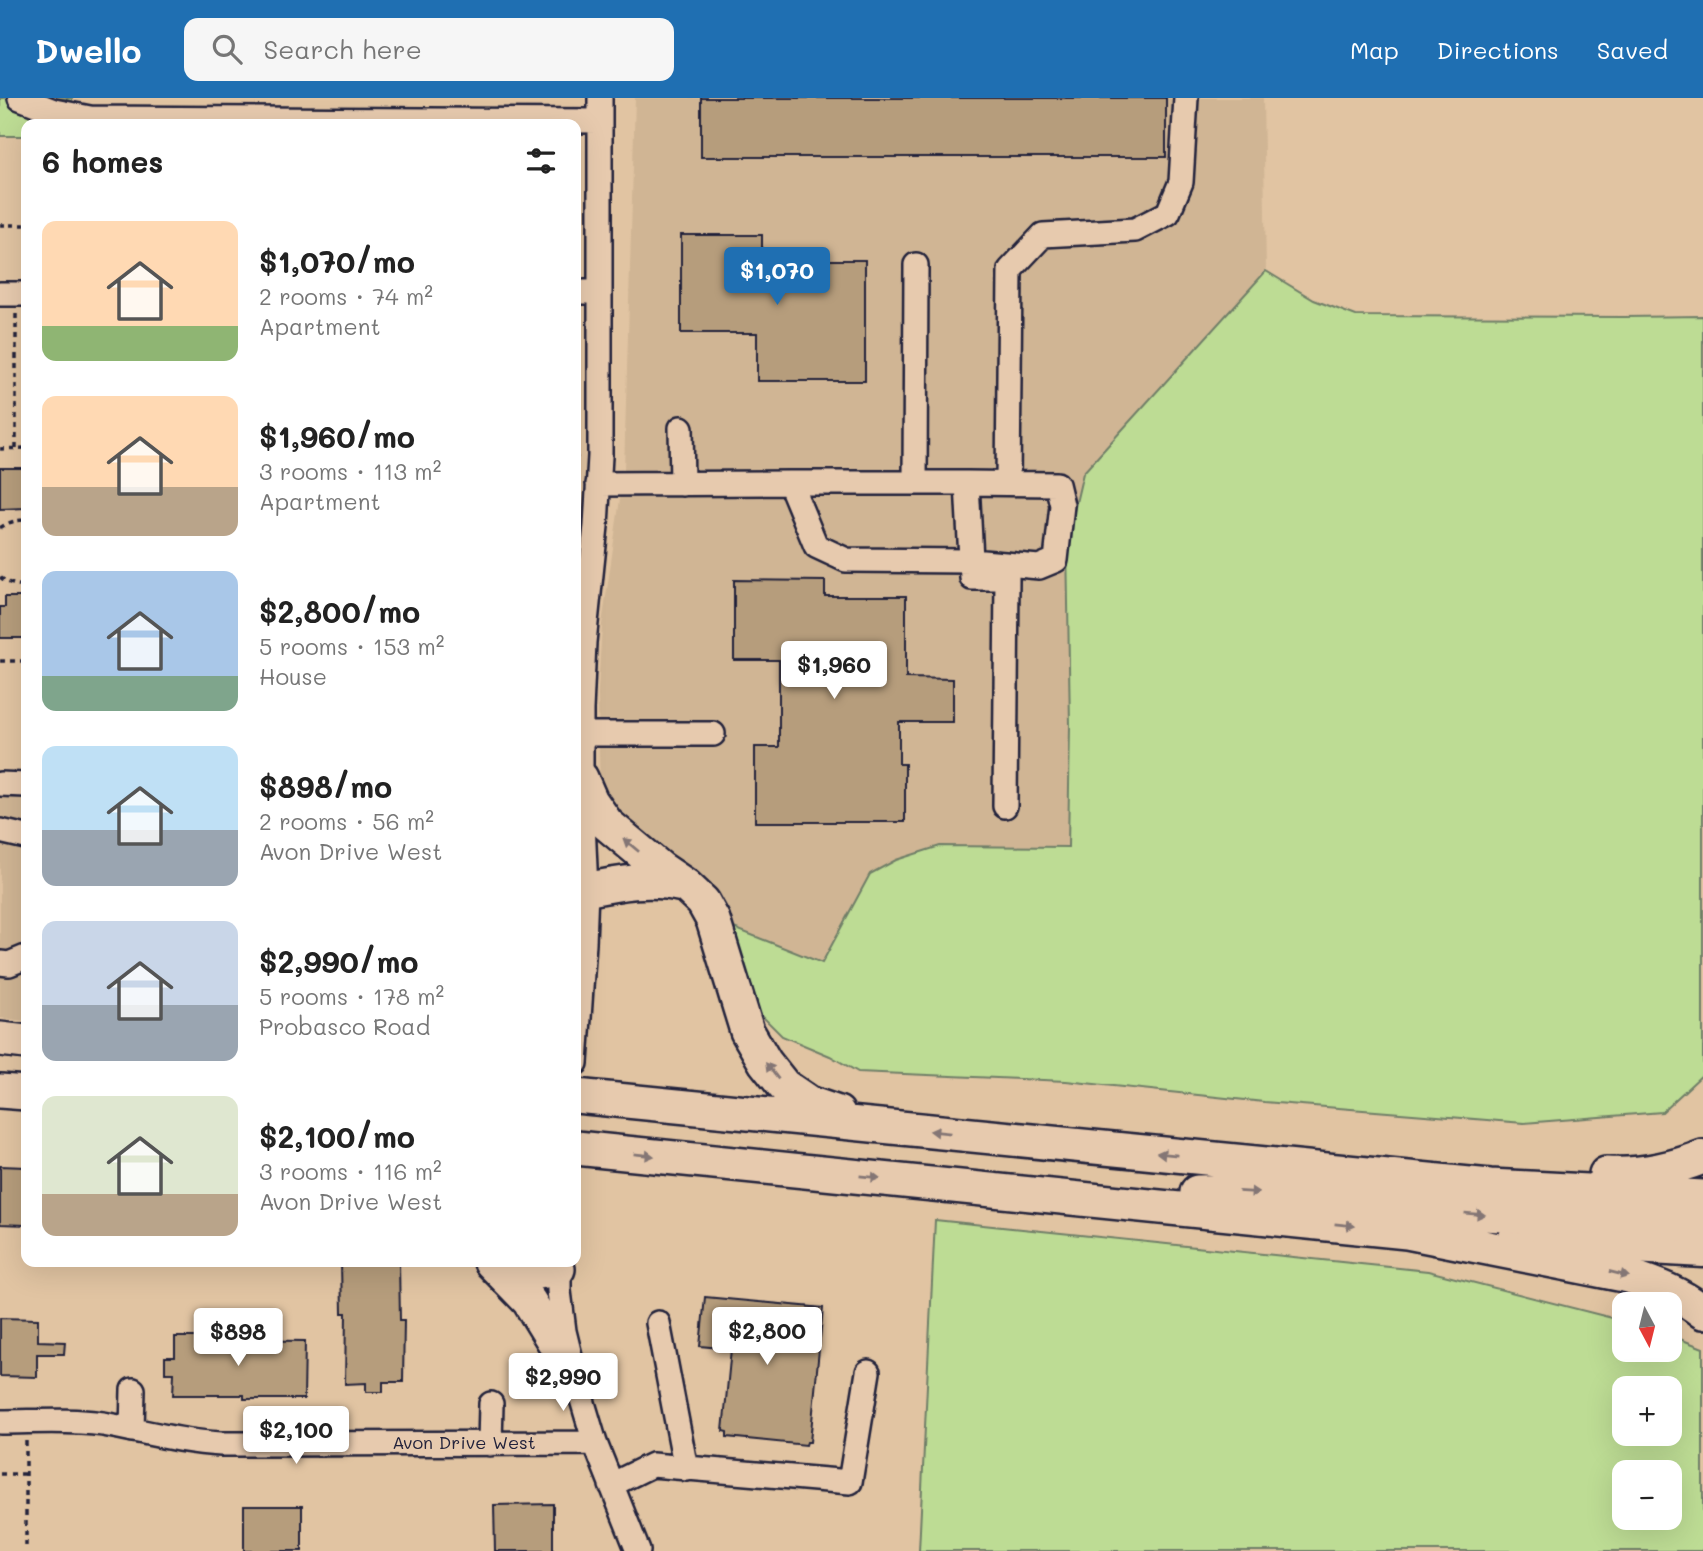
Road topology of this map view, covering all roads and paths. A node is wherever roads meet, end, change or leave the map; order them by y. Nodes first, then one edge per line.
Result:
1 (20, 98) edge
2 (600, 98) edge
3 (1186, 98) edge
4 (260, 119) edge
5 (581, 121) edge
6 (600, 121) junction
7 (0, 225) edge
8 (21, 225) edge
9 (916, 265) dead end
10 (581, 292) edge
11 (600, 292) junction
12 (14, 294) edge
13 (681, 428) dead end
14 (16, 448) junction
15 (21, 448) edge
16 (0, 449) edge
17 (915, 482) junction
18 (967, 483) junction
19 (1008, 483) junction
20 (598, 484) junction
21 (682, 484) junction
22 (790, 484) junction
23 (21, 520) edge
24 (0, 528) edge
25 (971, 561) junction
26 (0, 577) edge
27 (21, 586) edge
28 (0, 662) edge
29 (21, 662) edge
30 (581, 734) junction
31 (713, 734) dead end
32 (581, 778) junction
33 (0, 784) edge
34 (21, 785) edge
35 (1005, 806) dead end
36 (0, 831) edge
37 (21, 836) edge
38 (686, 886) junction
39 (581, 891) edge
40 (21, 959) edge
41 (0, 963) edge
42 (0, 1040) edge
43 (21, 1042) edge
44 (0, 1091) edge
45 (21, 1093) edge
46 (581, 1096) edge
47 (873, 1125) junction
48 (581, 1149) edge
49 (1703, 1157) edge
50 (1308, 1168) junction
51 (1034, 1194) junction
52 (1703, 1196) edge
53 (1703, 1226) edge
54 (1407, 1232) junction
55 (1703, 1252) edge
56 (496, 1267) edge
57 (498, 1267) edge
58 (553, 1267) edge
59 (559, 1267) edge
60 (1703, 1312) edge
61 (658, 1323) dead end
62 (868, 1372) dead end
63 (575, 1376) junction
64 (133, 1390) dead end
65 (491, 1404) dead end
66 (0, 1422) edge
67 (132, 1430) junction
68 (26, 1441) dead end
69 (594, 1443) junction
70 (490, 1444) junction
71 (686, 1469) junction
72 (0, 1474) edge
73 (26, 1474) junction
74 (611, 1485) junction
75 (26, 1551) edge
76 (638, 1551) edge

1 - 4 street
2 - 6 street
3 - 19 street
5 - 6 street
6 - 11 street
7 - 8 path
9 - 17 street
10 - 11 street
11 - 20 street
12 - 14 path
13 - 21 street
14 - 15 path
14 - 16 path
17 - 18 street
17 - 22 street
18 - 19 street
18 - 25 street
19 - 25 street
20 - 21 street
20 - 30 street
21 - 22 street
22 - 25 street
23 - 24 path
25 - 35 street
26 - 27 path
28 - 29 path
30 - 31 street
30 - 32 street
38 -> 32 highway
32 - 39 street
33 - 34 street
36 - 37 street
38 - 39 highway
47 -> 38 highway
40 - 41 street
42 - 43 highway
44 - 45 highway
46 - 47 highway
50 -> 47 highway
48 -> 51 highway
49 - 50 highway
50 - 52 highway
51 -> 53 highway
51 -> 54 highway
54 - 55 main road
54 -> 60 highway
56 - 63 highway
57 - 58 highway
59 - 63 street
61 - 71 street
62 - 71 street
63 - 69 street
64 - 67 street
65 - 70 street
66 - 67 street, Avon Drive West
67 - 70 street, Avon Drive West
68 - 73 path
69 - 70 street, Avon Drive West
69 - 74 street
71 - 74 street
72 - 73 path
73 - 75 path
74 - 76 street

